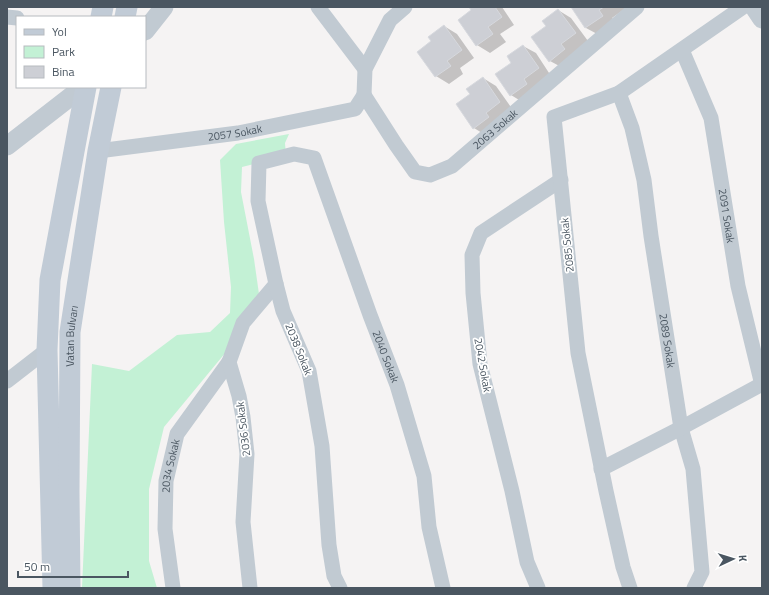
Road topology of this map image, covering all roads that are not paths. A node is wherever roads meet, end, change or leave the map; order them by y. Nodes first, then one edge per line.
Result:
1 (164, 7) edge
2 (318, 7) edge
3 (406, 7) edge
4 (637, 7) edge
5 (743, 7) edge
6 (754, 7) edge
7 (762, 19) edge
8 (146, 30) edge
9 (682, 50) junction
10 (365, 69) junction
11 (83, 88) edge
12 (84, 88) edge
13 (111, 88) edge
14 (619, 93) junction
15 (364, 95) junction
16 (7, 146) edge
17 (98, 150) junction
18 (286, 156) joint
19 (561, 180) junction
20 (276, 284) junction
21 (47, 350) junction
22 (230, 362) junction
23 (7, 381) edge
24 (762, 384) edge
25 (681, 428) junction
26 (601, 469) junction
27 (53, 588) edge
28 (70, 588) edge
29 (172, 588) edge
30 (250, 588) edge
31 (340, 588) edge
32 (443, 588) edge
33 (538, 588) edge
34 (630, 588) edge
35 (694, 588) edge

1 - 8 street
2 - 10 street
3 - 10 street
4 - 15 street, 2063 Sokak
5 - 9 street, 2085 Sokak
6 - 7 street
9 - 14 street, 2085 Sokak
9 - 24 street, 2091 Sokak
10 - 15 street
11 - 16 street
12 - 21 main road, Vatan Bulvarı
13 - 17 main road, Vatan Bulvarı
14 - 19 street, 2085 Sokak
14 - 25 street, 2089 Sokak
15 - 17 street, 2057 Sokak
17 - 28 main road, Vatan Bulvarı
18 - 20 street, 2038 Sokak
18 - 32 street, 2040 Sokak
19 - 26 street, 2085 Sokak
19 - 33 street, 2042 Sokak
20 - 22 street
20 - 31 street, 2038 Sokak
21 - 23 street
21 - 27 main road, Vatan Bulvarı
22 - 29 street, 2034 Sokak
22 - 30 street, 2036 Sokak
24 - 25 street
25 - 26 street
25 - 35 street, 2089 Sokak
26 - 34 street, 2085 Sokak

